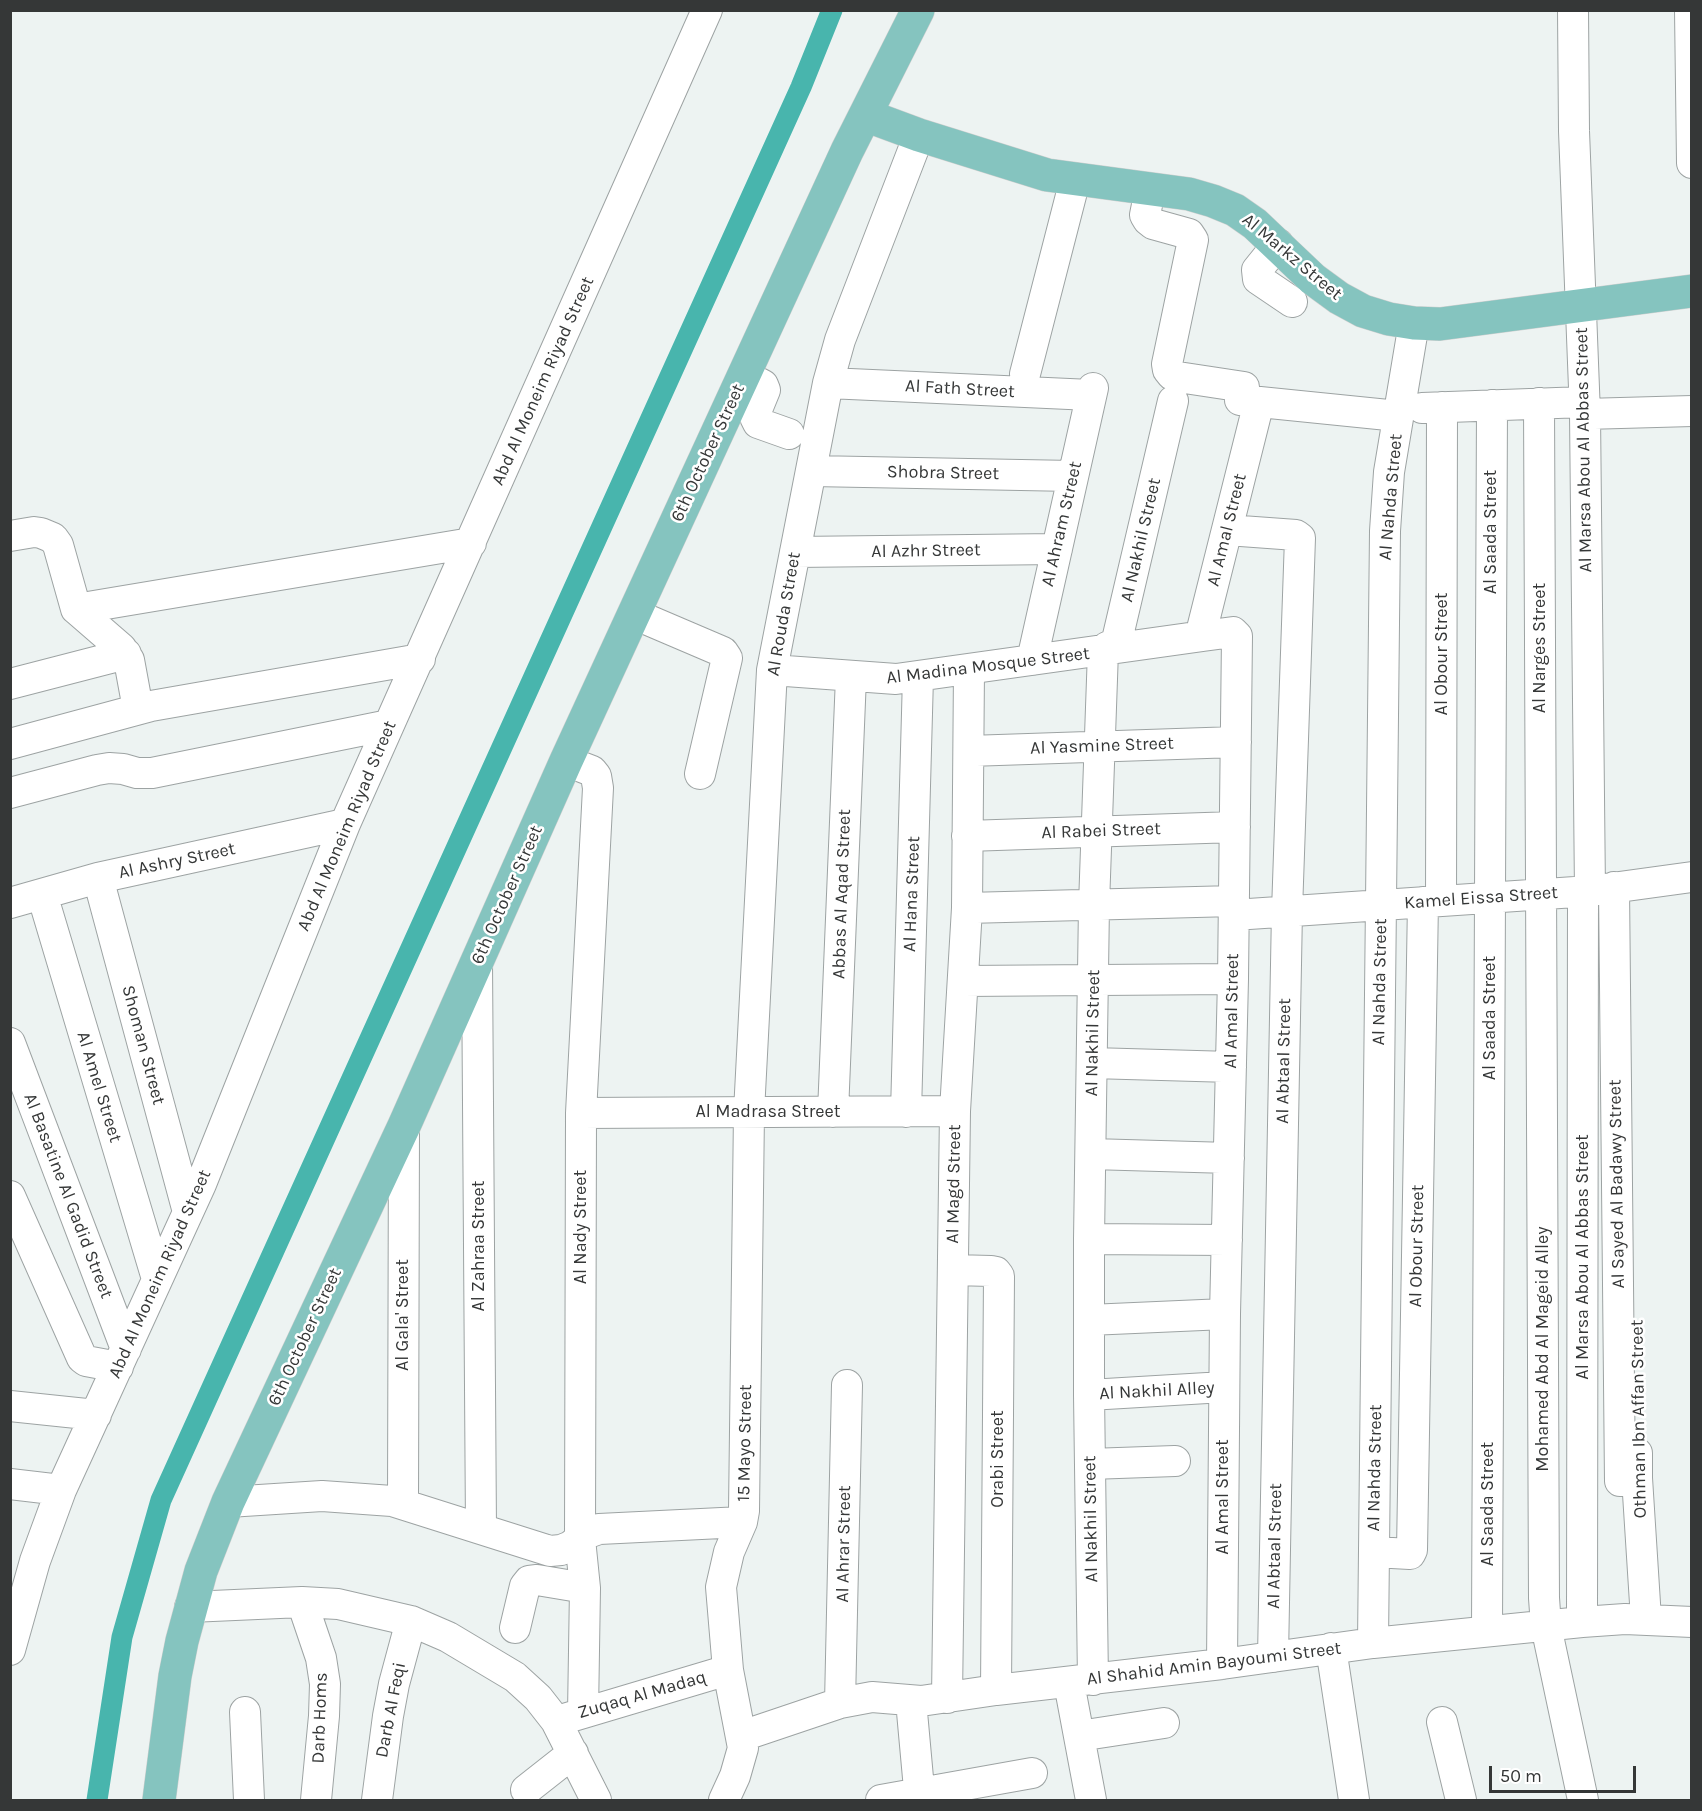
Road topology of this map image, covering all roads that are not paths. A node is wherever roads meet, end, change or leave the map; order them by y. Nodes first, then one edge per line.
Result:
1 (707, 10) edge
2 (918, 10) edge
3 (1573, 10) edge
4 (1690, 10) edge
5 (865, 115) junction
6 (919, 135) junction
7 (1692, 163) edge
8 (1076, 180) junction
9 (1150, 190) junction
10 (1278, 244) junction
11 (1692, 291) edge
12 (1292, 302) dead end
13 (1581, 305) junction
14 (1414, 323) junction
15 (1025, 374) dead end
16 (744, 375) junction
17 (828, 383) junction
18 (1092, 392) joint
19 (1246, 396) junction
20 (1173, 401) dead end
21 (1539, 403) junction
22 (1492, 405) junction
23 (1442, 407) junction
24 (1585, 408) junction
25 (1692, 411) edge
26 (1399, 412) junction
27 (789, 434) dead end
28 (812, 471) junction
29 (1073, 476) junction
30 (1227, 530) junction
31 (10, 536) edge
32 (471, 543) junction
33 (1057, 549) junction
34 (795, 552) junction
35 (76, 609) junction
36 (634, 614) junction
37 (1203, 636) junction
38 (1103, 651) junction
39 (126, 654) junction
40 (420, 659) junction
41 (1032, 660) junction
42 (772, 670) junction
43 (969, 670) junction
44 (851, 677) junction
45 (918, 677) junction
46 (10, 684) edge
47 (138, 709) junction
48 (388, 725) junction
49 (1236, 742) junction
50 (10, 744) edge
51 (1099, 746) junction
52 (969, 751) junction
53 (566, 761) junction
54 (700, 774) dead end
55 (10, 793) edge
56 (345, 824) junction
57 (1234, 827) junction
58 (1096, 831) junction
59 (968, 836) junction
60 (1692, 877) edge
61 (98, 878) junction
62 (1596, 890) junction
63 (42, 894) junction
64 (1541, 894) junction
65 (1491, 897) junction
66 (1432, 901) junction
67 (10, 903) edge
68 (1381, 904) junction
69 (1094, 905) junction
70 (967, 908) junction
71 (1234, 908) junction
72 (1287, 911) junction
73 (477, 962) junction
74 (1233, 979) junction
75 (1093, 980) junction
76 (963, 981) junction
77 (10, 1043) edge
78 (1092, 1063) junction
79 (1231, 1067) junction
80 (956, 1111) junction
81 (749, 1112) junction
82 (833, 1112) junction
83 (906, 1112) junction
84 (581, 1113) junction
85 (404, 1126) junction
86 (1091, 1154) junction
87 (1229, 1158) junction
88 (10, 1196) edge
89 (1583, 1200) junction
90 (1617, 1201) junction
91 (188, 1212) junction
92 (1089, 1239) junction
93 (1227, 1240) junction
94 (953, 1270) junction
95 (157, 1279) junction
96 (1225, 1314) junction
97 (1089, 1320) junction
98 (122, 1358) junction
99 (847, 1385) dead end
100 (1224, 1387) junction
101 (1089, 1395) junction
102 (10, 1406) edge
103 (96, 1415) junction
104 (1175, 1461) dead end
105 (1090, 1464) junction
106 (1628, 1480) junction
107 (10, 1484) edge
108 (1582, 1488) junction
109 (62, 1490) junction
110 (228, 1502) junction
111 (403, 1503) junction
112 (742, 1522) junction
113 (481, 1529) junction
114 (580, 1539) junction
115 (1374, 1552) junction
116 (23, 1560) edge
117 (585, 1588) junction
118 (302, 1602) junction
119 (190, 1607) junction
120 (1646, 1619) junction
121 (411, 1621) junction
122 (1582, 1622) junction
123 (1692, 1622) edge
124 (1546, 1626) junction
125 (515, 1628) dead end
126 (1487, 1632) junction
127 (1373, 1643) junction
128 (11, 1647) edge
129 (1331, 1648) junction
130 (1273, 1657) junction
131 (1222, 1664) junction
132 (728, 1670) junction
133 (1081, 1681) junction
134 (996, 1690) junction
135 (947, 1698) junction
136 (911, 1701) junction
137 (840, 1703) junction
138 (245, 1712) dead end
139 (569, 1717) junction
140 (1442, 1722) dead end
141 (1164, 1723) dead end
142 (742, 1736) junction
143 (1079, 1736) junction
144 (573, 1753) junction
145 (1032, 1773) dead end
146 (521, 1791) edge
147 (919, 1797) edge
148 (159, 1800) edge
149 (249, 1800) edge
150 (316, 1800) edge
151 (377, 1800) edge
152 (596, 1800) edge
153 (724, 1800) edge
154 (881, 1800) edge
155 (1092, 1800) edge
156 (1354, 1800) edge
157 (1461, 1800) edge
158 (1583, 1800) edge

1 - 32 street, Abd Al Moneim Riyad Street
2 - 5 main road, 6th October Street
3 - 13 street, Al Marsa Abou Al Abbas Street
4 - 7 street
5 - 6 main road, Al Markz Street
5 - 16 main road, 6th October Street
6 - 8 main road, Al Markz Street
6 - 17 street, Al Rouda Street
8 - 9 main road, Al Markz Street
8 - 15 street
9 - 10 main road, Al Markz Street
9 - 19 street
10 - 12 street
10 - 14 main road, Al Markz Street
11 - 13 main road, Al Markz Street
13 - 14 main road, Al Markz Street
13 - 24 street, Al Marsa Abou Al Abbas Street
14 - 26 street, Al Nahda Street
16 - 27 street
16 - 36 main road, 6th October Street
17 - 18 street, Al Fath Street
17 - 28 street, Al Rouda Street
18 - 29 street, Al Ahram Street
19 - 26 street
19 - 30 street, Al Amal Street
20 - 38 street, Al Nakhil Street
21 - 22 street
21 - 24 street
21 - 64 street, Al Narges Street
22 - 23 street
22 - 65 street, Al Saada Street
23 - 26 street
23 - 66 street, Al Obour Street
24 - 25 street
24 - 62 street, Al Marsa Abou Al Abbas Street
26 - 68 street, Al Nahda Street
28 - 29 street, Shobra Street
28 - 34 street, Al Rouda Street
29 - 33 street, Al Ahram Street
30 - 37 street, Al Amal Street
30 - 72 street, Al Abtaal Street
31 - 35 street
32 - 35 street
32 - 40 street, Abd Al Moneim Riyad Street
33 - 34 street, Al Azhr Street
33 - 41 street, Al Ahram Street
34 - 42 street, Al Rouda Street
35 - 39 street
36 - 53 main road, 6th October Street
36 - 54 street
37 - 38 street, Al Madina Mosque Street
37 - 49 street, Al Amal Street
38 - 41 street, Al Madina Mosque Street
38 - 51 street, Al Nakhil Street
39 - 46 street
39 - 47 street
40 - 47 street
40 - 48 street, Abd Al Moneim Riyad Street
41 - 43 street, Al Madina Mosque Street
42 - 44 street, Al Madina Mosque Street
42 - 81 street, Al Rouda Street
43 - 45 street, Al Madina Mosque Street
43 - 52 street, Al Magd Street
44 - 45 street, Al Madina Mosque Street
44 - 82 street, Abbas Al Aqad Street
45 - 83 street, Al Hana Street
47 - 50 street
48 - 55 street
48 - 56 street, Abd Al Moneim Riyad Street
49 - 51 street, Al Yasmine Street
49 - 57 street, Al Amal Street
51 - 52 street, Al Yasmine Street
51 - 58 street, Al Nakhil Street
52 - 59 street, Al Magd Street
53 - 73 main road, 6th October Street
53 - 84 street, Al Nady Street
56 - 61 street, Al Ashry Street
56 - 91 street, Abd Al Moneim Riyad Street
57 - 58 street, Al Rabei Street
57 - 71 street, Al Amal Street
58 - 59 street, Al Rabei Street
58 - 69 street, Al Nakhil Street
59 - 70 street, Al Magd Street
60 - 62 street, Kamel Eissa Street
61 - 63 street, Al Ashry Street
61 - 91 street, Shoman Street
62 - 64 street, Kamel Eissa Street
62 - 89 street, Al Marsa Abou Al Abbas Street
62 - 90 street, Al Sayed Al Badawy Street
63 - 67 street, Al Ashry Street
63 - 95 street, Al Amel Street
64 - 65 street, Kamel Eissa Street
64 - 124 street, Mohamed Abd Al Mageid Alley
65 - 66 street, Kamel Eissa Street
65 - 126 street, Al Saada Street
66 - 68 street, Kamel Eissa Street
66 - 115 street, Al Obour Street
68 - 72 street, Kamel Eissa Street
68 - 115 street, Al Nahda Street
69 - 70 street, Kamel Eissa Street
69 - 71 street, Kamel Eissa Street
69 - 75 street, Al Nakhil Street
70 - 76 street, Al Magd Street
71 - 72 street, Kamel Eissa Street
71 - 74 street, Al Amal Street
72 - 130 street, Al Abtaal Street
73 - 85 main road, 6th October Street
73 - 113 street, Al Zahraa Street
74 - 75 street
74 - 79 street, Al Amal Street
75 - 76 street
75 - 78 street, Al Nakhil Street
76 - 80 street, Al Magd Street
77 - 98 street, Al Basatine Al Gadid Street
78 - 79 street
78 - 86 street, Al Nakhil Street
79 - 87 street, Al Amal Street
80 - 83 street, Al Madrasa Street
80 - 94 street, Al Magd Street
81 - 82 street, Al Madrasa Street
81 - 84 street, Al Madrasa Street
81 - 112 street, 15 Mayo Street
82 - 83 street, Al Madrasa Street
84 - 114 street, Al Nady Street
85 - 110 main road, 6th October Street
85 - 111 street, Al Gala' Street
86 - 87 street
86 - 92 street, Al Nakhil Street
87 - 93 street, Al Amal Street
88 - 98 street
89 - 90 street, Othman Ibn Affan Street
89 - 108 street, Al Marsa Abou Al Abbas Street
90 - 106 street, Othman Ibn Affan Street
91 - 95 street, Abd Al Moneim Riyad Street
92 - 93 street
92 - 97 street, Al Nakhil Street
93 - 96 street, Al Amal Street
94 - 134 street, Orabi Street
94 - 135 street, Al Magd Street
95 - 98 street, Abd Al Moneim Riyad Street
96 - 97 street
96 - 100 street, Al Amal Street
97 - 101 street, Al Nakhil Street
98 - 103 street, Abd Al Moneim Riyad Street
99 - 137 street, Al Ahrar Street
100 - 101 street, Al Nakhil Alley
100 - 131 street, Al Amal Street
101 - 105 street, Al Nakhil Street
102 - 103 street
103 - 109 street, Abd Al Moneim Riyad Street
104 - 105 street
105 - 133 street, Al Nakhil Street
106 - 108 street
106 - 120 street, Othman Ibn Affan Street
107 - 109 street
108 - 122 street, Al Marsa Abou Al Abbas Street
109 - 116 street, Abd Al Moneim Riyad Street
110 - 111 street
110 - 119 main road, 6th October Street
111 - 113 street
112 - 114 street
112 - 132 street, 15 Mayo Street
113 - 114 street
114 - 117 street, Al Nady Street
115 - 127 street, Al Nahda Street
116 - 128 street, Abd Al Moneim Riyad Street
117 - 125 street
117 - 139 street, Al Nady Street
118 - 119 street
118 - 121 street
118 - 150 street, Darb Homs
119 - 148 main road, 6th October Street
120 - 122 street, Al Shahid Amin Bayoumi Street
120 - 123 street, Al Shahid Amin Bayoumi Street
121 - 139 street
121 - 151 street, Darb Al Feqi
122 - 124 street, Al Shahid Amin Bayoumi Street
124 - 126 street, Al Shahid Amin Bayoumi Street
124 - 158 street, Mohamed Abd Al Mageid Alley
126 - 127 street, Al Shahid Amin Bayoumi Street
127 - 129 street, Al Shahid Amin Bayoumi Street
129 - 130 street, Al Shahid Amin Bayoumi Street
129 - 156 street
130 - 131 street, Al Shahid Amin Bayoumi Street
131 - 133 street, Al Shahid Amin Bayoumi Street
132 - 139 street, Zuqaq Al Madaq
132 - 142 street, 15 Mayo Street
133 - 134 street, Al Shahid Amin Bayoumi Street
133 - 143 street, Al Nakhil Street
134 - 135 street, Al Shahid Amin Bayoumi Street
135 - 136 street, Al Shahid Amin Bayoumi Street
136 - 137 street, Al Shahid Amin Bayoumi Street
136 - 147 street
137 - 142 street, Al Shahid Amin Bayoumi Street
138 - 149 street
139 - 144 street
140 - 157 street
141 - 143 street
142 - 153 street, 15 Mayo Street
143 - 155 street, Al Nakhil Street
144 - 146 street
144 - 152 street
145 - 147 street
147 - 154 street

